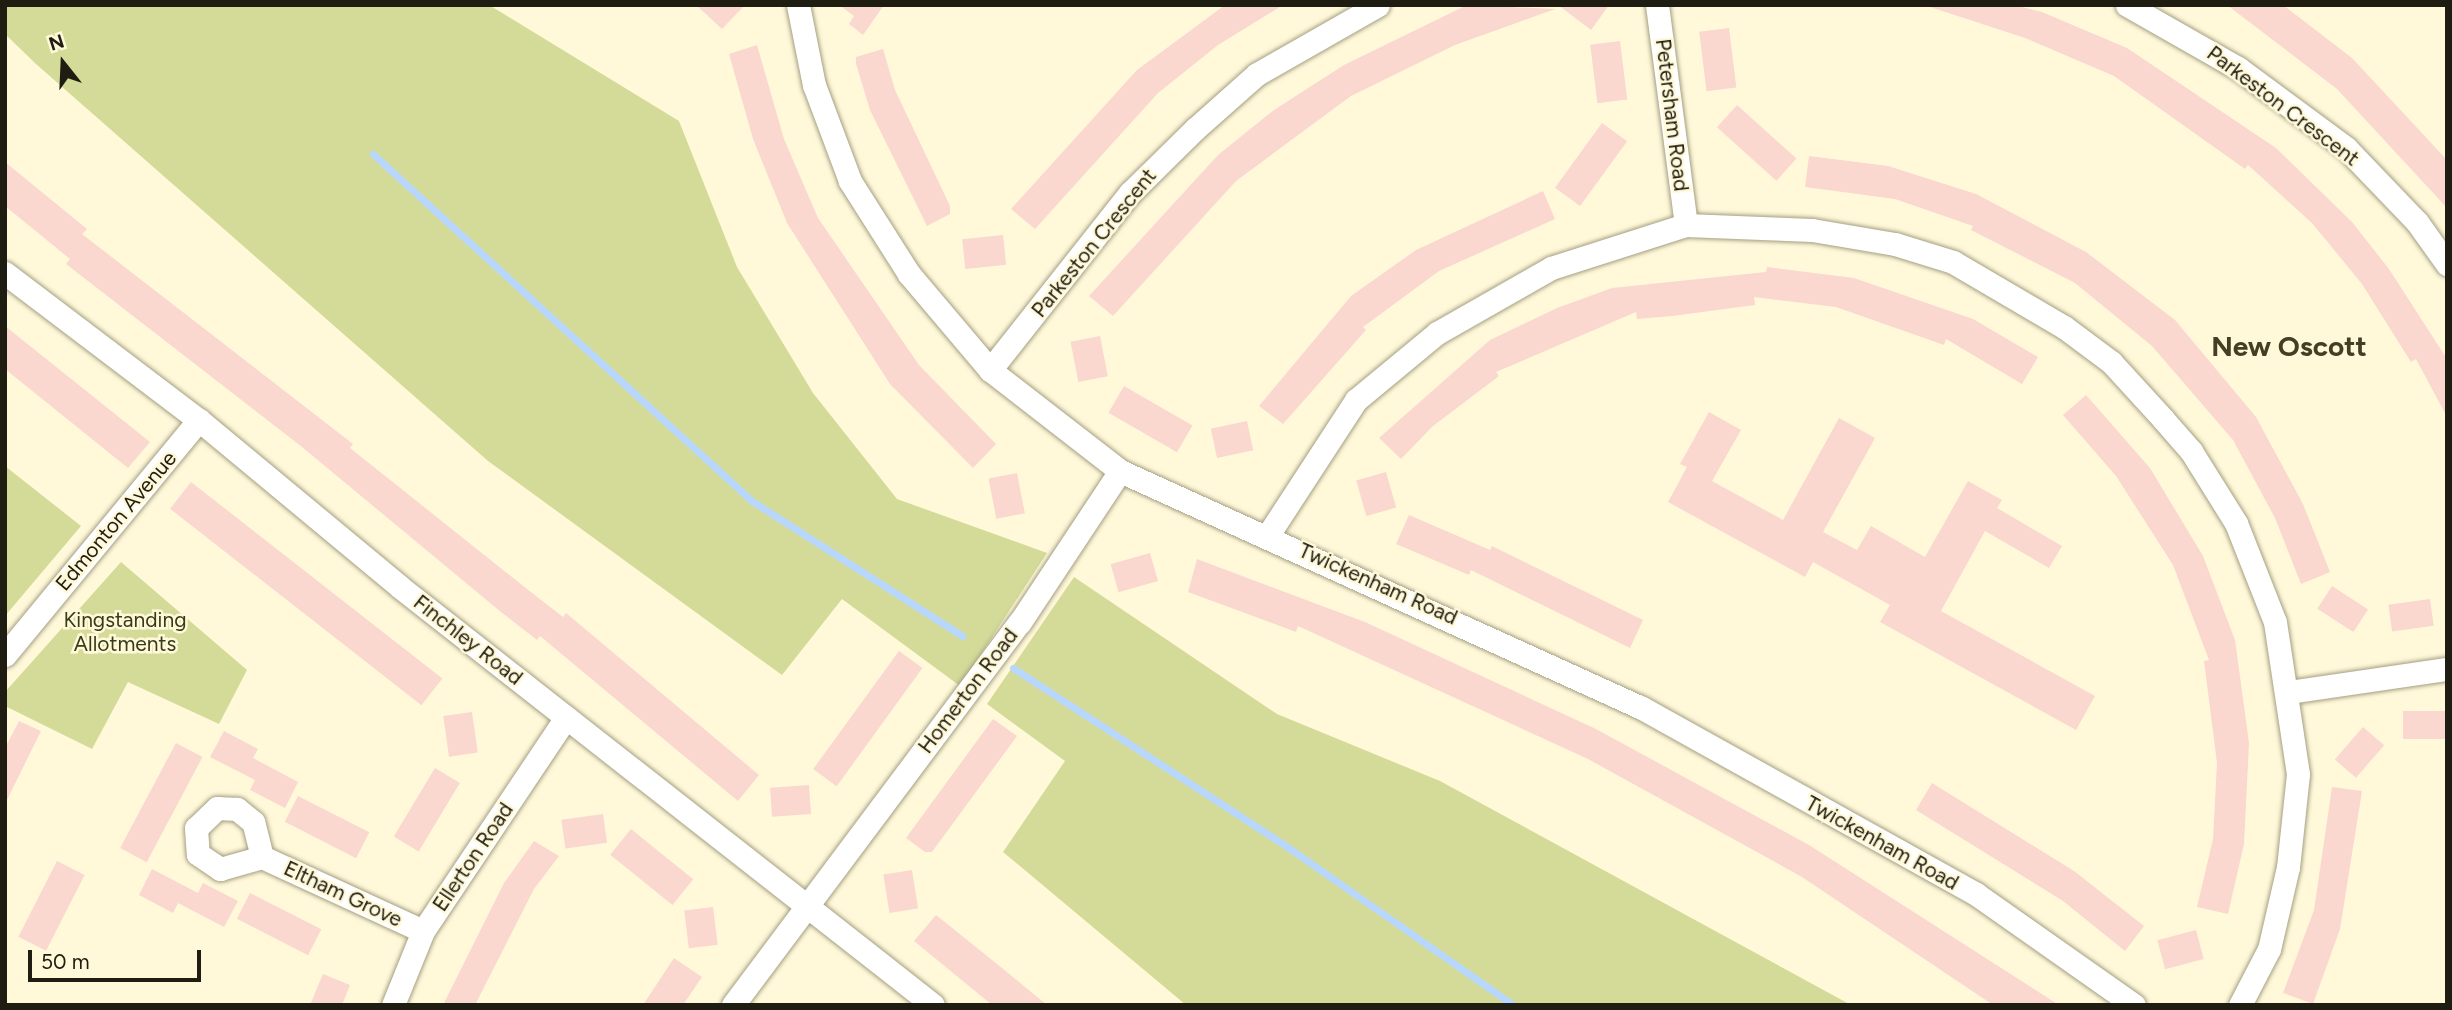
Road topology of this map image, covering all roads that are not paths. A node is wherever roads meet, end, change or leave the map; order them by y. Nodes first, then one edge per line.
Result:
1 (798, 5) edge
2 (1378, 5) edge
3 (1657, 5) edge
4 (2127, 5) edge
5 (1686, 225) junction
6 (2447, 264) edge
7 (5, 274) edge
8 (990, 370) junction
9 (199, 420) junction
10 (1120, 471) junction
11 (1268, 535) junction
12 (5, 655) edge
13 (2447, 669) edge
14 (2289, 692) junction
15 (566, 717) junction
16 (262, 857) dead end
17 (806, 903) junction
18 (423, 931) junction
19 (393, 1005) edge
20 (733, 1005) edge
21 (933, 1005) edge
22 (2134, 1005) edge
23 (2240, 1005) edge

1 - 8 street, Twickenham Road
2 - 8 street, Parkeston Crescent
3 - 5 street, Petersham Road
4 - 6 street, Parkeston Crescent
5 - 11 street
5 - 14 street
7 - 9 street, Finchley Road
8 - 10 street, Twickenham Road
9 - 12 street, Edmonton Avenue
9 - 15 street, Finchley Road
10 - 11 street, Twickenham Road
10 - 17 street, Homerton Road
11 - 22 street, Twickenham Road
13 - 14 street
14 - 23 street
15 - 17 street, Finchley Road
15 - 18 street, Ellerton Road
16 - 18 street, Eltham Grove
17 - 20 street, Homerton Road
17 - 21 street, Finchley Road
18 - 19 street, Ellerton Road

